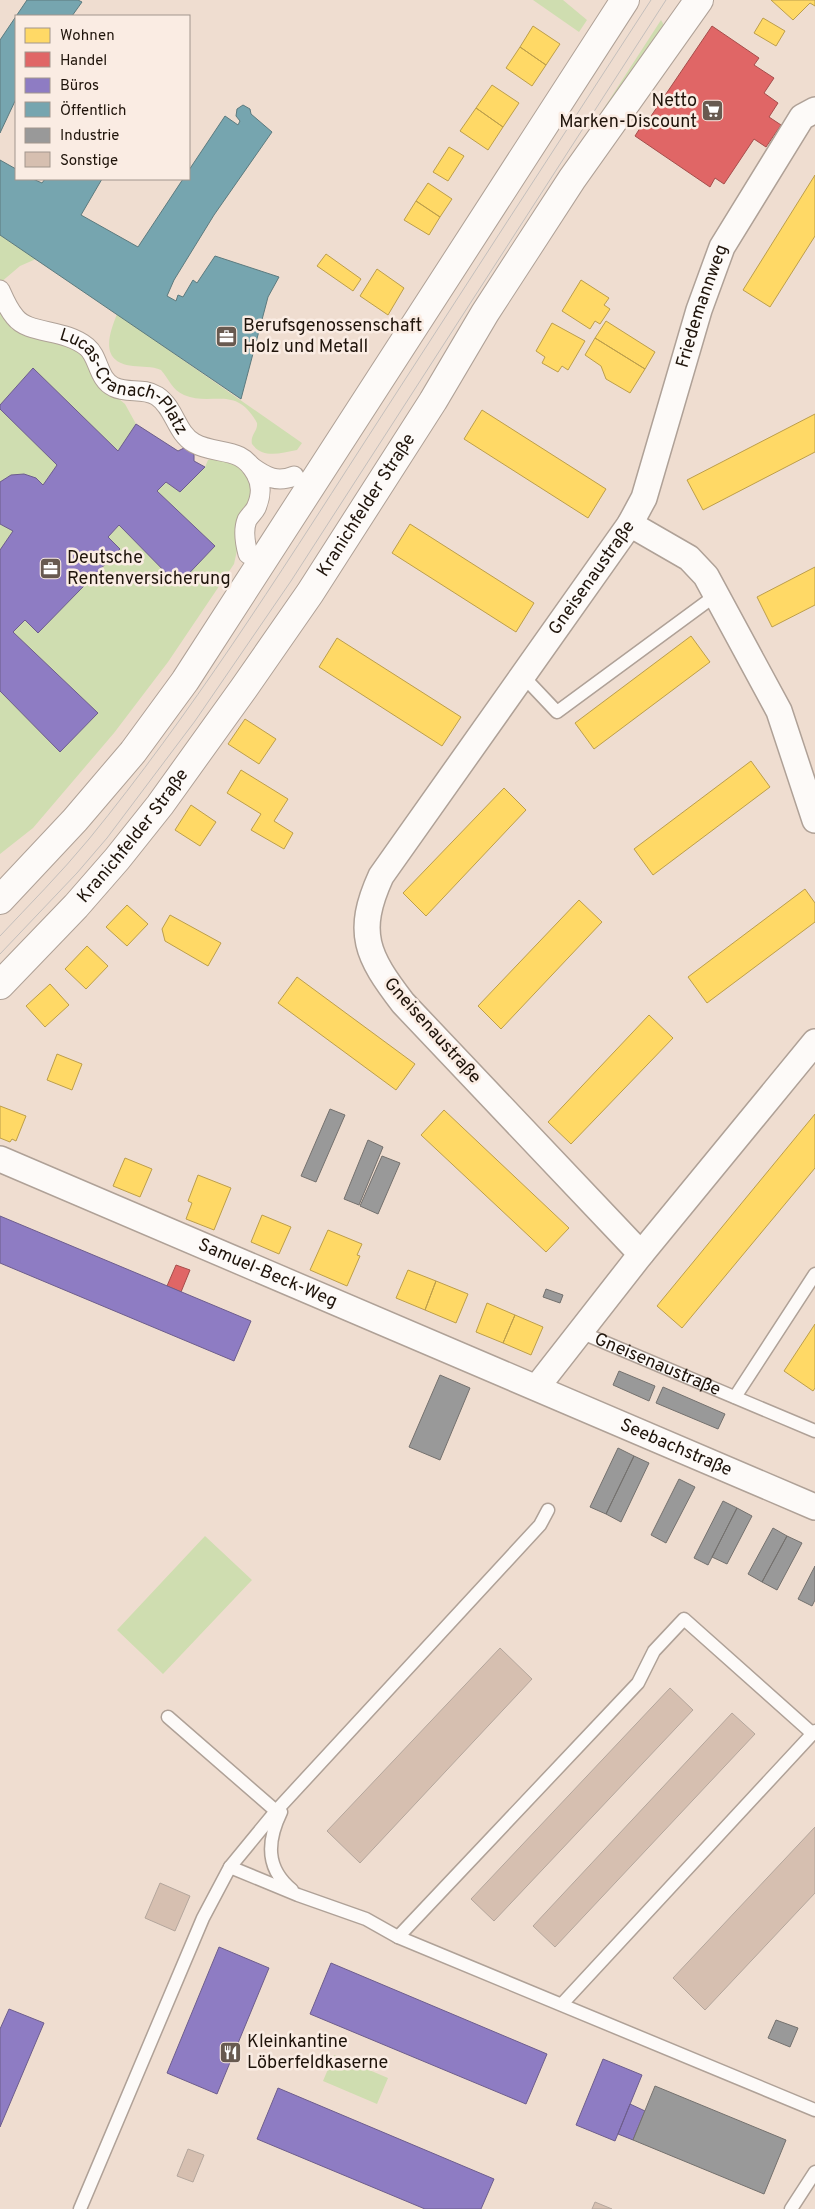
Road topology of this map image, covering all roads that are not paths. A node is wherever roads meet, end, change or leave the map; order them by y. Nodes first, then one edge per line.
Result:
1 (625, 0) edge
2 (699, 0) edge
3 (815, 110) edge
4 (0, 290) edge
5 (252, 467) junction
6 (294, 476) dead end
7 (630, 524) junction
8 (248, 554) dead end
9 (716, 595) junction
10 (522, 675) junction
11 (815, 820) edge
12 (0, 900) edge
13 (0, 985) edge
14 (815, 1042) edge
15 (0, 1159) edge
16 (642, 1254) junction
17 (815, 1274) edge
18 (580, 1332) junction
19 (537, 1387) junction
20 (735, 1397) junction
21 (815, 1431) edge
22 (815, 1507) edge
23 (548, 1510) dead end
24 (168, 1717) dead end
25 (814, 1733) edge
26 (288, 1798) junction
27 (276, 1811) junction
28 (230, 1867) junction
29 (298, 1895) junction
30 (398, 1937) junction
31 (562, 2004) junction
32 (815, 2110) edge
33 (815, 2172) edge
34 (80, 2209) edge
35 (791, 2209) edge

1 - 12 main road
2 - 13 main road, Kranichfelder Straße
3 - 7 street, Friedemannweg
4 - 5 street, Lucas-Cranach-Platz
5 - 6 street, Lucas-Cranach-Platz
5 - 8 street
7 - 9 street, Gneisenaustraße
7 - 10 street, Gneisenaustraße
9 - 10 lane
9 - 11 street, Gneisenaustraße
10 - 16 street, Gneisenaustraße
14 - 16 street, Gneisenaustraße
15 - 19 street, Samuel-Beck-Weg
16 - 18 street, Gneisenaustraße
17 - 20 lane, Gneisenaustraße
18 - 19 street, Gneisenaustraße
18 - 20 lane, Gneisenaustraße
19 - 22 street, Seebachstraße
20 - 21 lane, Gneisenaustraße
23 - 26 lane
24 - 27 lane
25 - 30 lane
25 - 31 lane
26 - 27 lane
26 - 29 lane
27 - 28 lane
28 - 29 lane
28 - 34 lane
29 - 30 lane
30 - 31 lane
31 - 32 lane
33 - 35 lane

